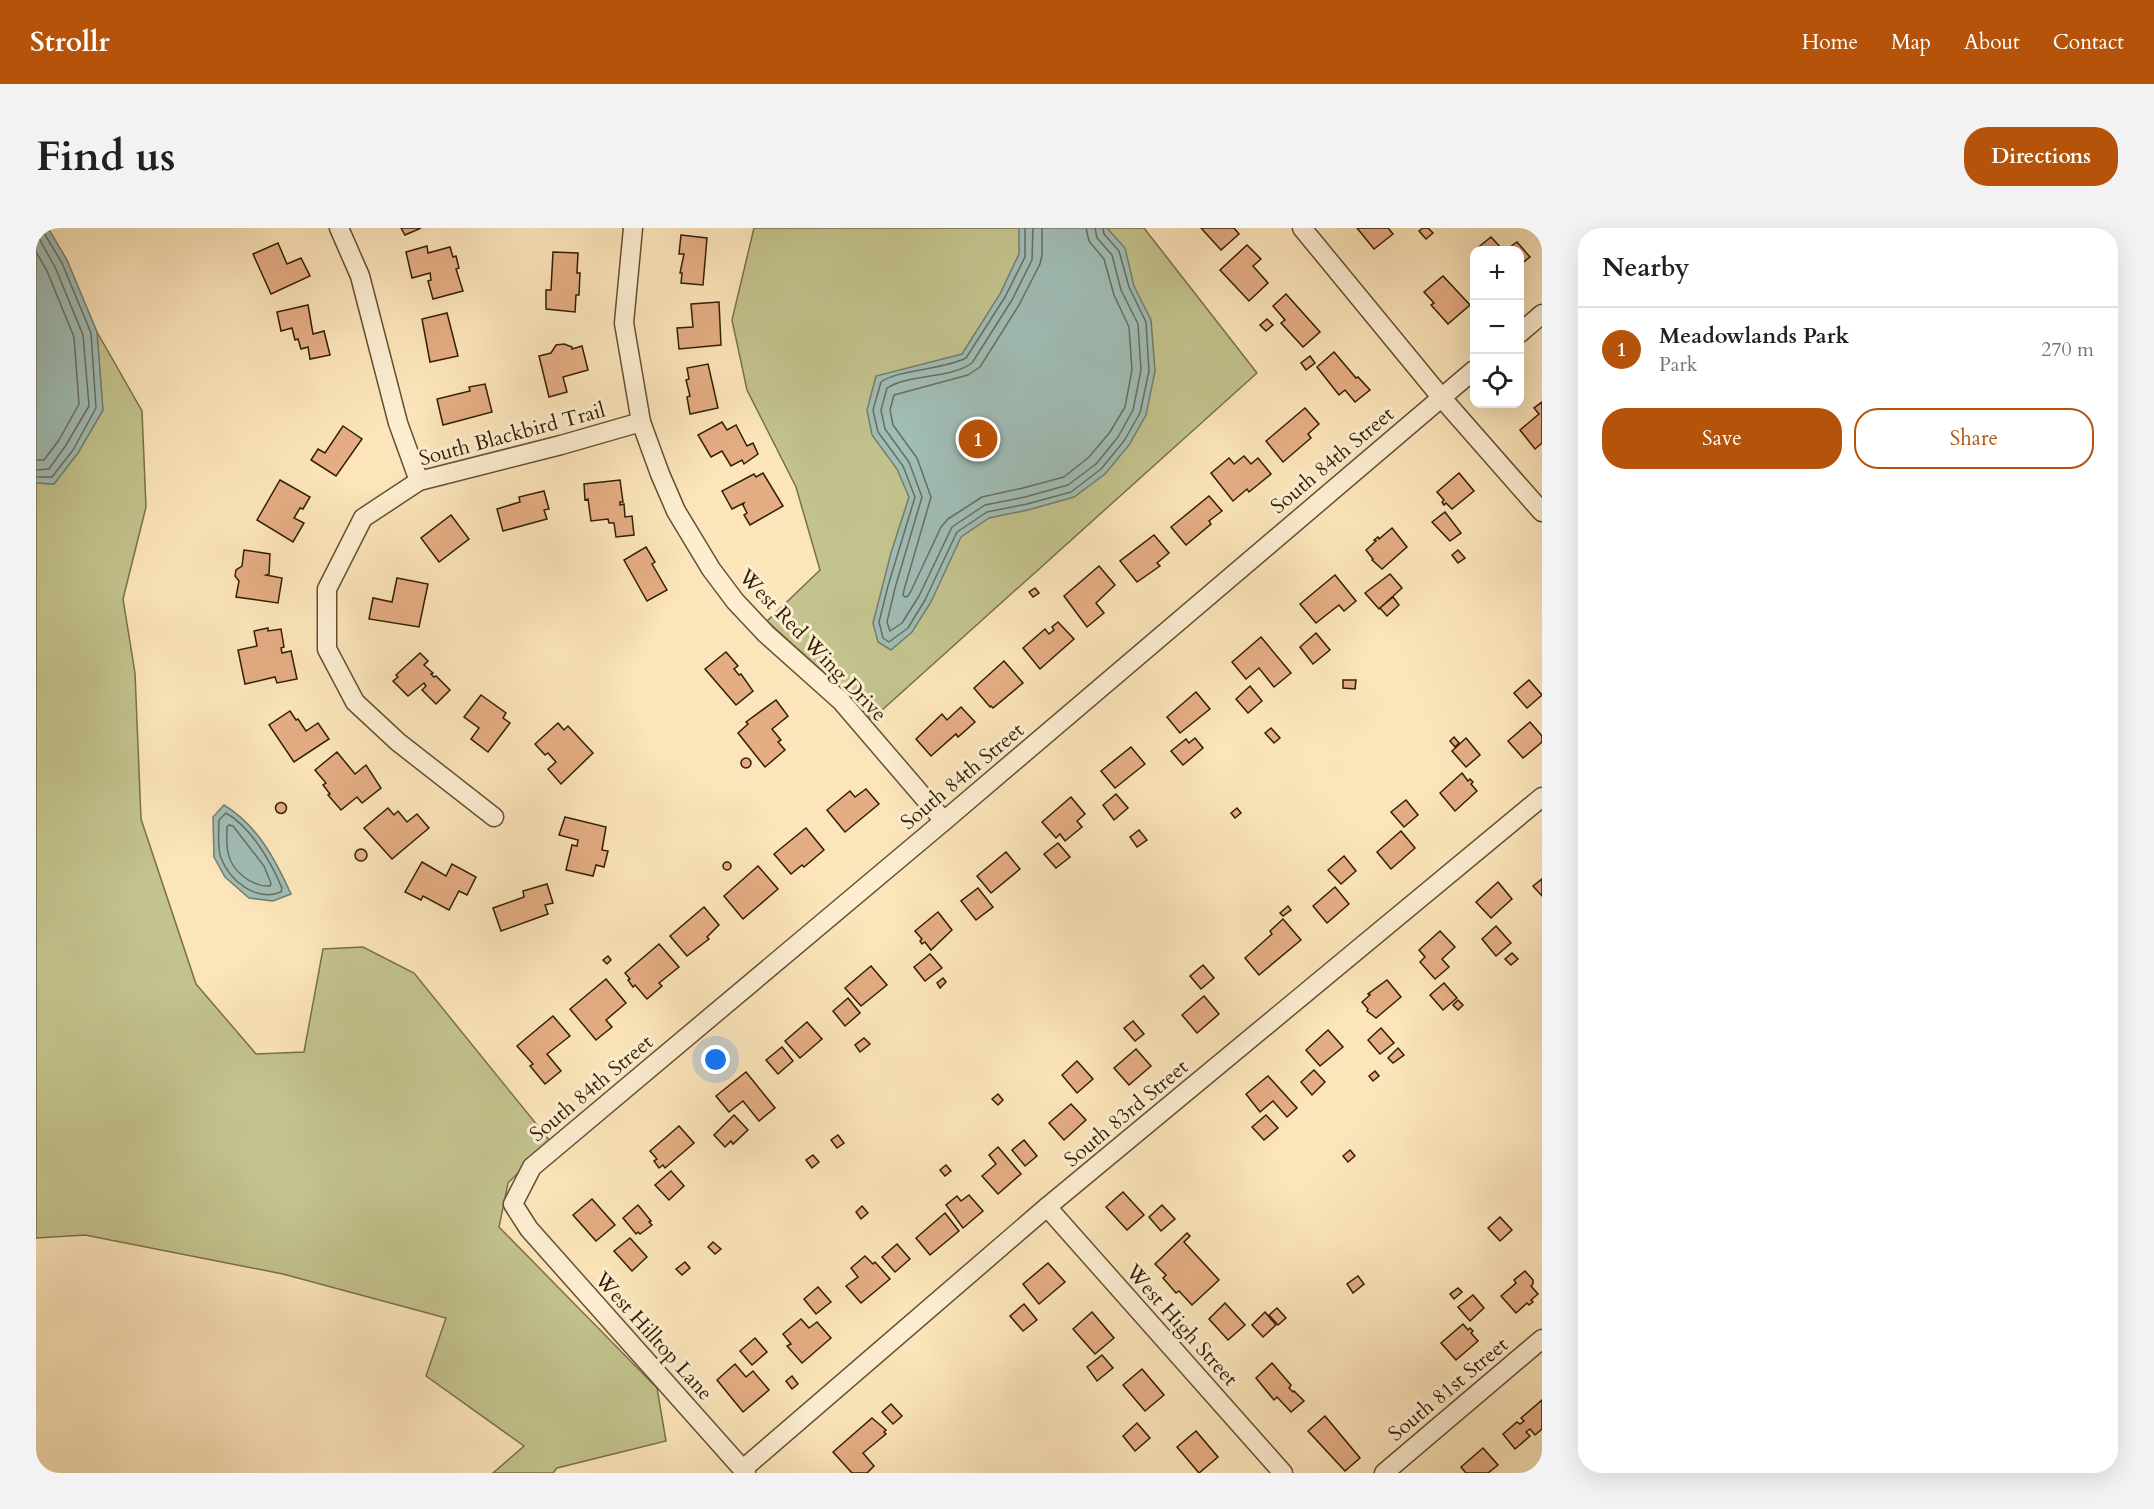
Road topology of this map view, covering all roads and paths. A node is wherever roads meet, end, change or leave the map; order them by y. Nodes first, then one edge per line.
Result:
1 (339, 228) edge
2 (633, 228) edge
3 (1302, 228) edge
4 (1542, 314) edge
5 (1524, 330) edge
6 (1470, 373) edge
7 (1441, 398) junction
8 (641, 422) junction
9 (419, 481) junction
10 (1542, 512) edge
11 (1542, 797) edge
12 (494, 817) dead end
13 (944, 821) junction
14 (1047, 1207) junction
15 (529, 1229) joint
16 (1542, 1339) edge
17 (745, 1471) edge
18 (1283, 1473) edge
19 (1384, 1473) edge

1 - 9 street
2 - 8 street, West Red Wing Drive
3 - 7 street
4 - 5 street
6 - 7 street, South 84th Street
7 - 10 street
7 - 13 street, South 84th Street
8 - 9 street, South Blackbird Trail
8 - 13 street, West Red Wing Drive
9 - 12 street, South Blackbird Trail
11 - 14 street, South 83rd Street
13 - 15 street, South 84th Street
14 - 17 street, South 83rd Street
14 - 18 street, West High Street
15 - 17 street, West Hilltop Lane
16 - 19 street, South 81st Street

